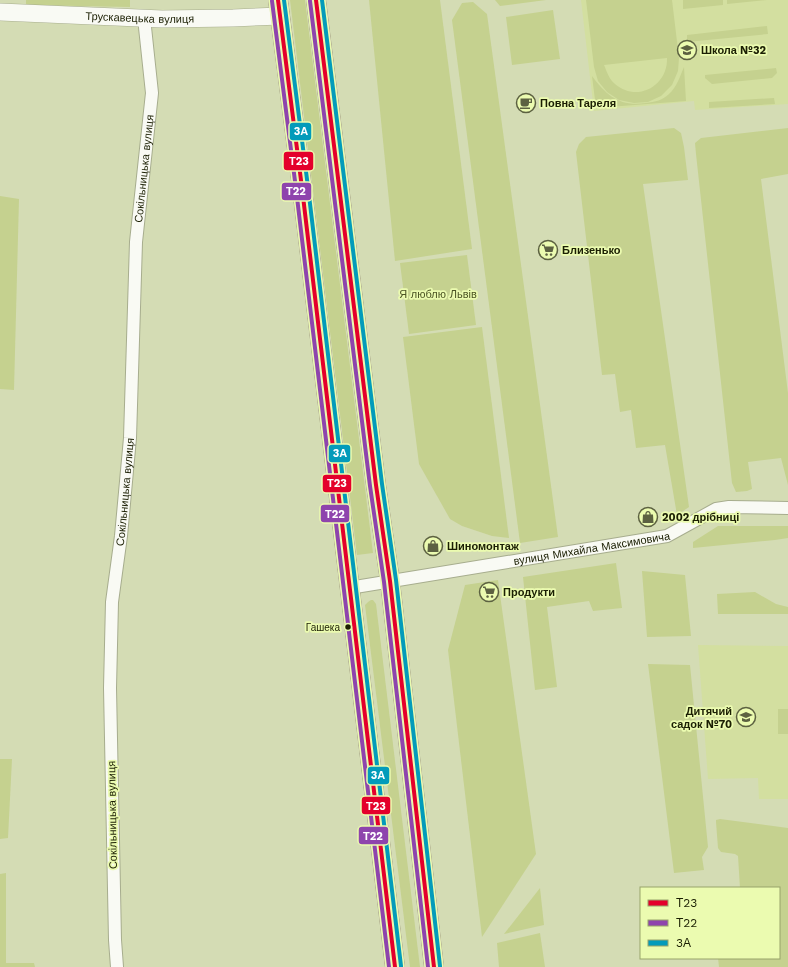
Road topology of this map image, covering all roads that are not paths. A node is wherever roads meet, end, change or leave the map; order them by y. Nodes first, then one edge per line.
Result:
1 (316, 0) edge
2 (279, 8) edge
3 (0, 12) edge
4 (144, 18) junction
5 (788, 508) edge
6 (390, 581) junction
7 (349, 588) junction
8 (117, 967) edge
9 (395, 967) edge
10 (434, 967) edge

1 - 6 main road
2 - 4 street, Трускавецька вулиця
2 - 7 main road
3 - 4 street, Трускавецька вулиця
4 - 8 street, Сокільницька вулиця
5 - 6 street, вулиця Михайла Максимовича
6 - 7 street, вулиця Михайла Максимовича
6 - 10 main road
7 - 9 main road

